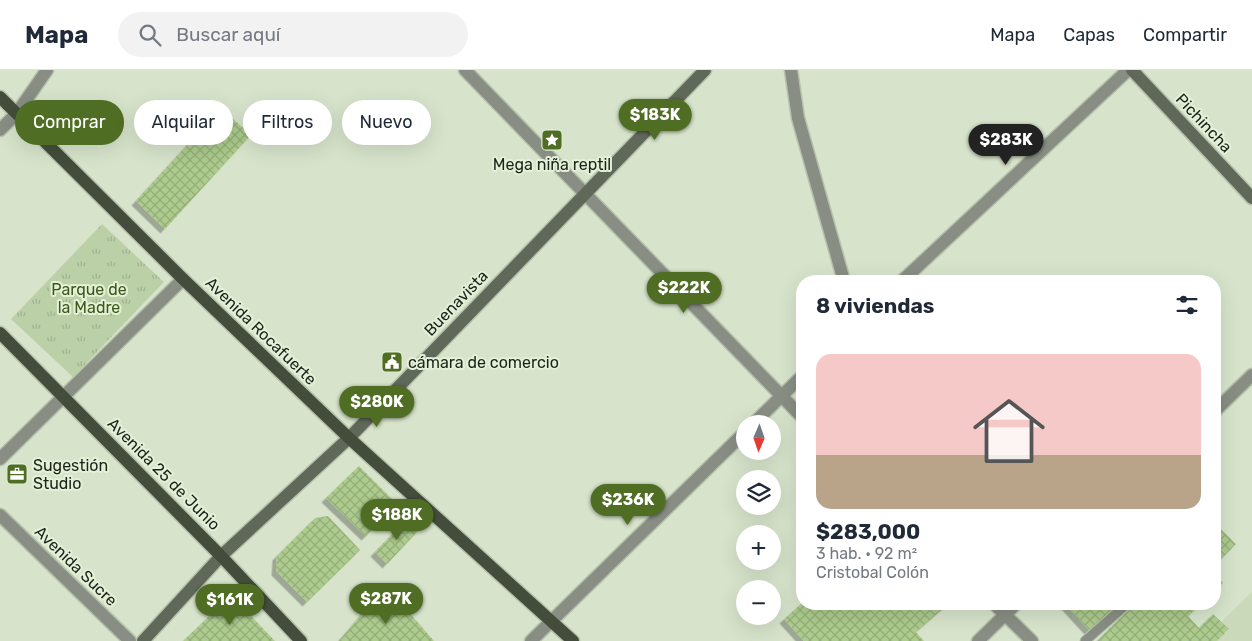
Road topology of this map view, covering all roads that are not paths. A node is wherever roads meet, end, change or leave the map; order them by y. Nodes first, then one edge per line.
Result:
1 (47, 70) edge
2 (465, 70) edge
3 (705, 70) edge
4 (791, 70) edge
5 (1130, 70) edge
6 (0, 97) edge
7 (26, 100) edge
8 (15, 111) edge
9 (15, 115) edge
10 (0, 130) edge
11 (49, 145) edge
12 (586, 192) junction
13 (1252, 198) edge
14 (842, 275) edge
15 (908, 275) edge
16 (183, 279) junction
17 (0, 333) edge
18 (1252, 375) edge
19 (796, 382) edge
20 (63, 396) junction
21 (782, 396) junction
22 (1221, 405) edge
23 (796, 410) edge
24 (762, 415) edge
25 (349, 438) junction
26 (736, 441) edge
27 (0, 459) edge
28 (0, 515) edge
29 (221, 556) junction
30 (1000, 610) edge
31 (1010, 610) edge
32 (1120, 610) edge
33 (1005, 615) junction
34 (551, 621) junction
35 (130, 641) edge
36 (142, 641) edge
37 (301, 641) edge
38 (531, 641) edge
39 (573, 641) edge
40 (978, 641) edge
41 (1032, 641) edge
42 (1085, 641) edge

1 - 7 street
2 - 12 street
3 - 12 street, Buenavista
4 - 14 street
5 - 13 street, Pichincha
5 - 15 street
6 - 8 main road, Avenida Rocafuerte
9 - 10 street
11 - 16 main road, Avenida Rocafuerte
12 - 21 street
12 - 25 street, Buenavista
16 - 20 street
16 - 25 main road, Avenida Rocafuerte
17 - 20 main road, Avenida 25 de Junio
18 - 22 street
19 - 21 street
20 - 27 street
20 - 29 main road, Avenida 25 de Junio
21 - 23 street
21 - 24 street
25 - 29 street, Buenavista
25 - 34 main road, Avenida Rocafuerte
26 - 34 street
28 - 35 street, Avenida Sucre
29 - 36 street, Buenavista
29 - 37 main road, Avenida 25 de Junio
30 - 33 street
31 - 33 street
32 - 42 lane
33 - 40 street
33 - 41 street
34 - 38 street
34 - 39 main road, Avenida Rocafuerte

